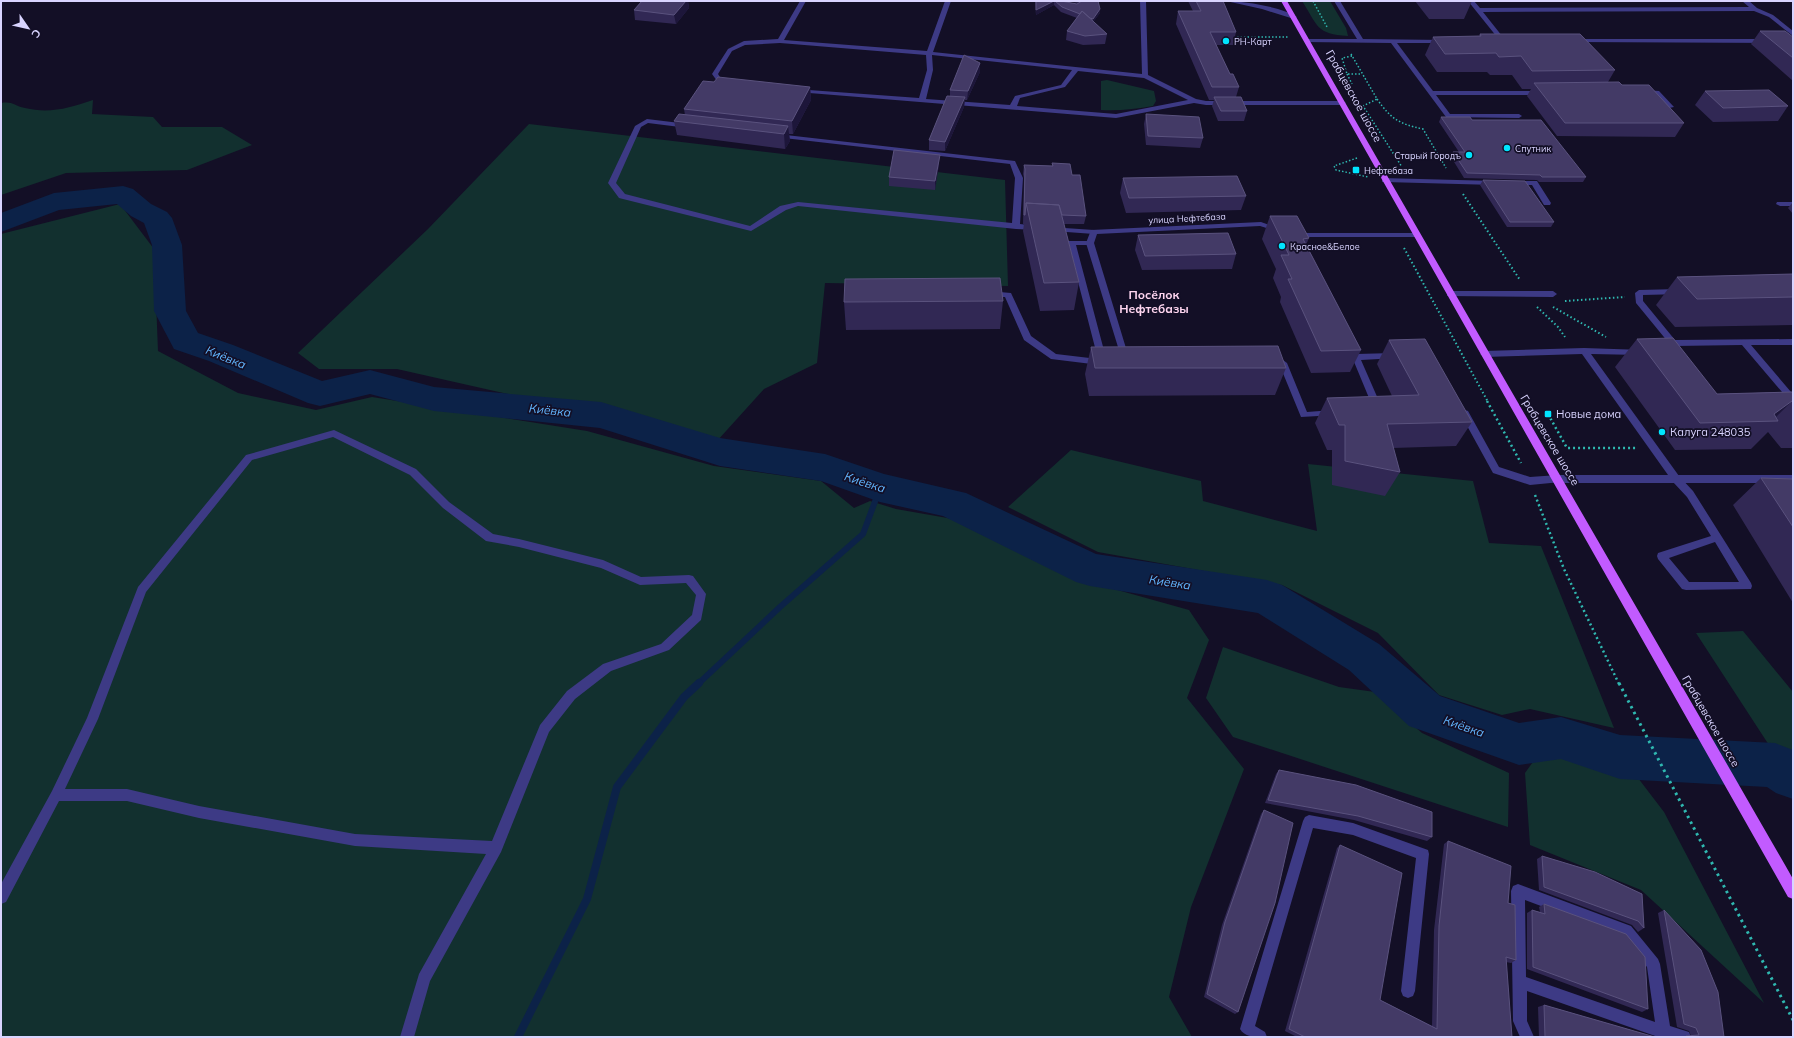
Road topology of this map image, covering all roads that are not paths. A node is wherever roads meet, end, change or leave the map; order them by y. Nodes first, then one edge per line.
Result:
1 (804, 1) edge
2 (948, 1) edge
3 (1143, 1) edge
4 (1229, 1) edge
5 (1284, 1) edge
6 (1336, 1) edge
7 (1471, 1) edge
8 (1745, 1) edge
9 (1755, 9) junction
10 (1479, 10) junction
11 (1294, 17) junction
12 (1793, 34) edge
13 (780, 41) junction
14 (1307, 41) junction
15 (1361, 41) junction
16 (1393, 41) junction
17 (1448, 41) edge
18 (1496, 41) edge
19 (1503, 41) junction
20 (1511, 41) edge
21 (1566, 41) edge
22 (1793, 41) edge
23 (929, 53) junction
24 (1076, 69) junction
25 (1145, 76) junction
26 (738, 86) edge
27 (786, 89) edge
28 (1633, 92) edge
29 (1430, 93) junction
30 (1547, 93) edge
31 (922, 100) junction
32 (1194, 101) junction
33 (1343, 103) junction
34 (1013, 107) junction
35 (1671, 107) edge
36 (1519, 116) dead end
37 (694, 126) edge
38 (772, 135) edge
39 (1386, 180) junction
40 (1547, 203) dead end
41 (1780, 204) dead end
42 (1793, 204) edge
43 (1016, 227) junction
44 (1094, 232) junction
45 (1416, 235) junction
46 (1090, 243) junction
47 (1685, 292) edge
48 (976, 294) edge
49 (1450, 294) junction
50 (1553, 294) road end
51 (1744, 342) junction
52 (1793, 342) edge
53 (1673, 343) junction
54 (1584, 351) junction
55 (1652, 352) edge
56 (1484, 354) junction
57 (1403, 356) edge
58 (1662, 358) edge
59 (1118, 362) junction
60 (1267, 363) edge
61 (1790, 392) edge
62 (1460, 403) edge
63 (1371, 412) edge
64 (1793, 412) edge
65 (1341, 413) edge
66 (1558, 479) junction
67 (1676, 479) junction
68 (1792, 481) edge
69 (1716, 538) junction
70 (56, 796) junction
71 (496, 848) junction
72 (1793, 892) edge
73 (1, 897) edge
74 (1520, 982) junction
75 (1408, 991) dead end
76 (1664, 1032) junction
77 (407, 1037) edge
78 (1260, 1037) edge
79 (1527, 1037) edge
80 (1684, 1037) edge

1 - 13 street
2 - 23 street
3 - 25 street
4 - 11 street
5 - 11 main road, Грабцевское шоссе
6 - 15 street
7 - 10 street
8 - 9 street
9 - 10 street
9 - 12 street
10 - 19 street
11 - 14 main road, Грабцевское шоссе
13 - 23 street
13 - 26 street
14 - 15 street
14 - 33 main road, Грабцевское шоссе
15 - 16 street
16 - 17 street
16 - 29 street
18 - 19 street
19 - 20 street
21 - 22 street
23 - 24 street
23 - 31 street
24 - 25 street
24 - 34 street
25 - 32 street
27 - 31 street
28 - 35 street
29 - 30 street
29 - 36 street
31 - 34 street
32 - 33 street
32 - 34 street
33 - 39 main road, Грабцевское шоссе
37 - 43 street, улица Нефтебаза
38 - 43 street
39 - 40 street
39 - 45 main road, Грабцевское шоссе
41 - 42 street
43 - 44 street, улица Нефтебаза
44 - 45 street, улица Нефтебаза
44 - 46 street
45 - 49 main road, Грабцевское шоссе
46 - 59 street
46 - 59 street
47 - 53 street
48 - 59 street
49 - 50 street
49 - 56 main road, Грабцевское шоссе
51 - 52 street
51 - 53 street
51 - 61 street
53 - 58 street
54 - 55 street
54 - 56 street
54 - 67 street
56 - 66 main road, Грабцевское шоссе
57 - 63 street
60 - 65 street
61 - 64 street
62 - 66 street
66 - 67 street
66 - 72 main road, Грабцевское шоссе
67 - 68 street
67 - 69 street
69 - 69 street
70 - 71 street
70 - 71 street
70 - 73 street
71 - 77 street
74 - 76 street
74 - 76 street
74 - 79 street
75 - 78 street
76 - 80 street

